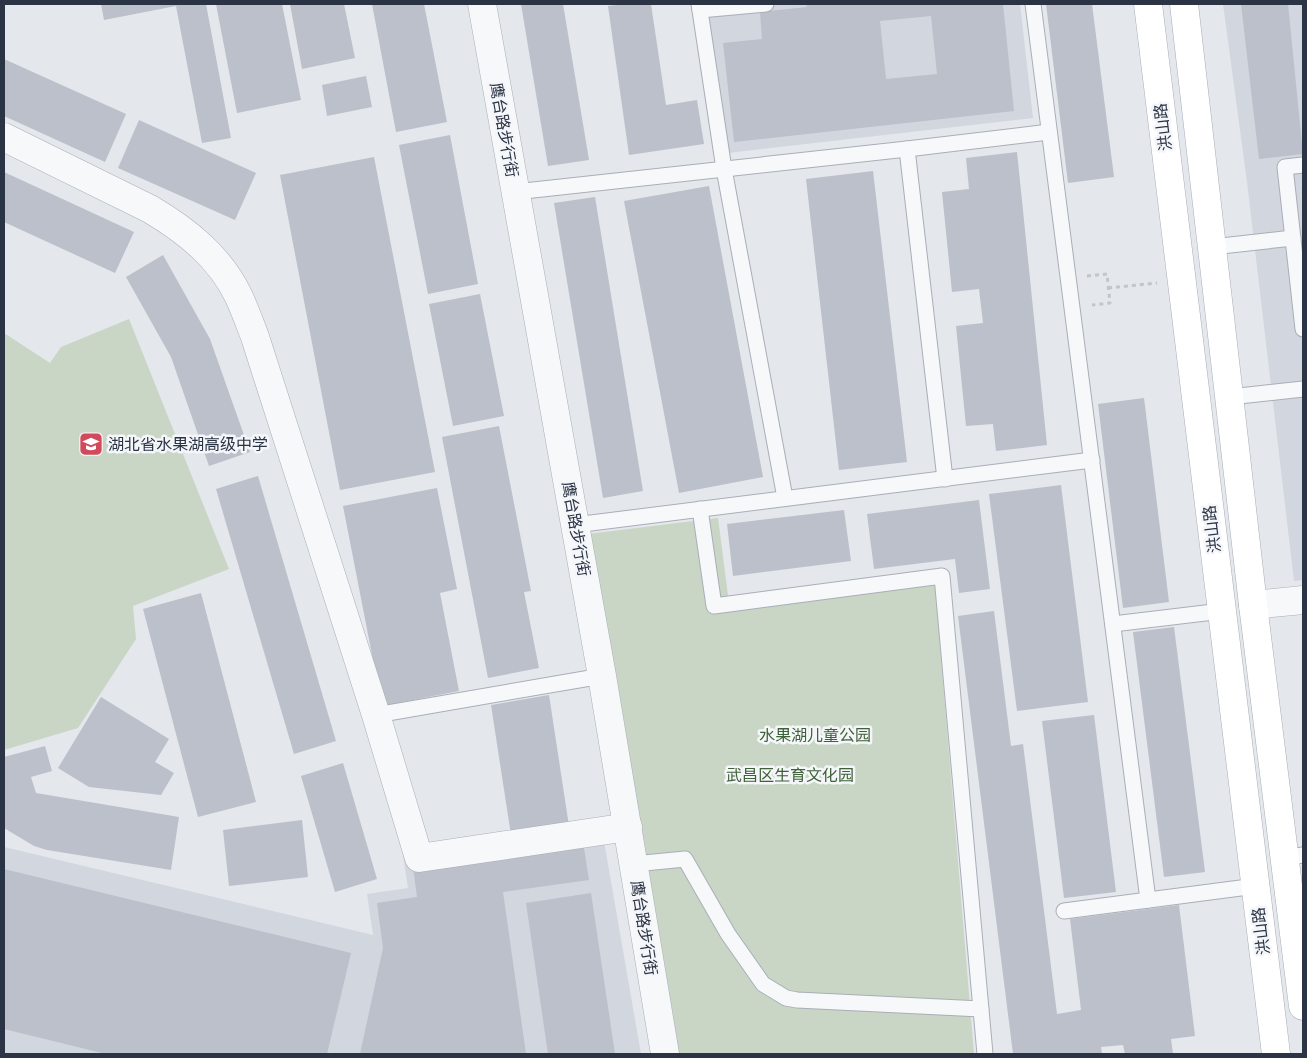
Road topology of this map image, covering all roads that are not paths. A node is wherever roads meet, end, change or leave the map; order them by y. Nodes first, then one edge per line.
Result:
1 (482, 4) edge
2 (766, 4) edge
3 (1033, 4) edge
4 (1148, 4) edge
5 (1184, 4) edge
6 (700, 7) edge
7 (1049, 132) junction
8 (4, 137) edge
9 (907, 149) junction
10 (1303, 164) edge
11 (724, 169) junction
12 (515, 192) junction
13 (1293, 238) junction
14 (1212, 247) junction
15 (1303, 329) edge
16 (1303, 389) edge
17 (1230, 397) junction
18 (1092, 460) junction
19 (945, 479) junction
20 (785, 498) junction
21 (700, 509) junction
22 (575, 525) junction
23 (1303, 600) edge
24 (1253, 605) junction
25 (1222, 611) junction
26 (1113, 624) junction
27 (602, 676) junction
28 (376, 715) junction
29 (628, 827) junction
30 (1294, 857) edge
31 (634, 864) junction
32 (1256, 886) junction
33 (1148, 900) junction
34 (1064, 911) dead end
35 (1303, 1006) edge
36 (981, 1009) junction
37 (664, 1054) edge
38 (985, 1054) edge
39 (1276, 1054) edge

1 - 12 street, 鹰台路步行街
2 - 6 lane
3 - 7 lane
4 - 25 main road, 洪山路
5 - 14 main road, 洪山路
6 - 11 lane
7 - 9 lane
7 - 18 lane
8 - 28 street
9 - 11 lane
9 - 19 lane
10 - 13 lane
11 - 12 lane
11 - 20 lane
12 - 22 street, 鹰台路步行街
13 - 14 lane
13 - 15 lane
14 - 17 main road, 洪山路
16 - 17 lane
17 - 24 main road, 洪山路
18 - 19 lane
18 - 26 lane
19 - 20 lane
20 - 21 lane
21 - 22 lane
21 - 36 lane
22 - 27 street, 鹰台路步行街
23 - 24 street
24 - 30 main road, 洪山路
25 - 26 lane
25 - 32 main road, 洪山路
26 - 33 lane
27 - 28 lane
27 - 29 street, 鹰台路步行街
28 - 29 street
29 - 31 street, 鹰台路步行街
30 - 35 main road, 洪山路
31 - 36 lane
31 - 37 street, 鹰台路步行街
32 - 33 lane
32 - 39 main road, 洪山路
33 - 34 lane
36 - 38 lane

